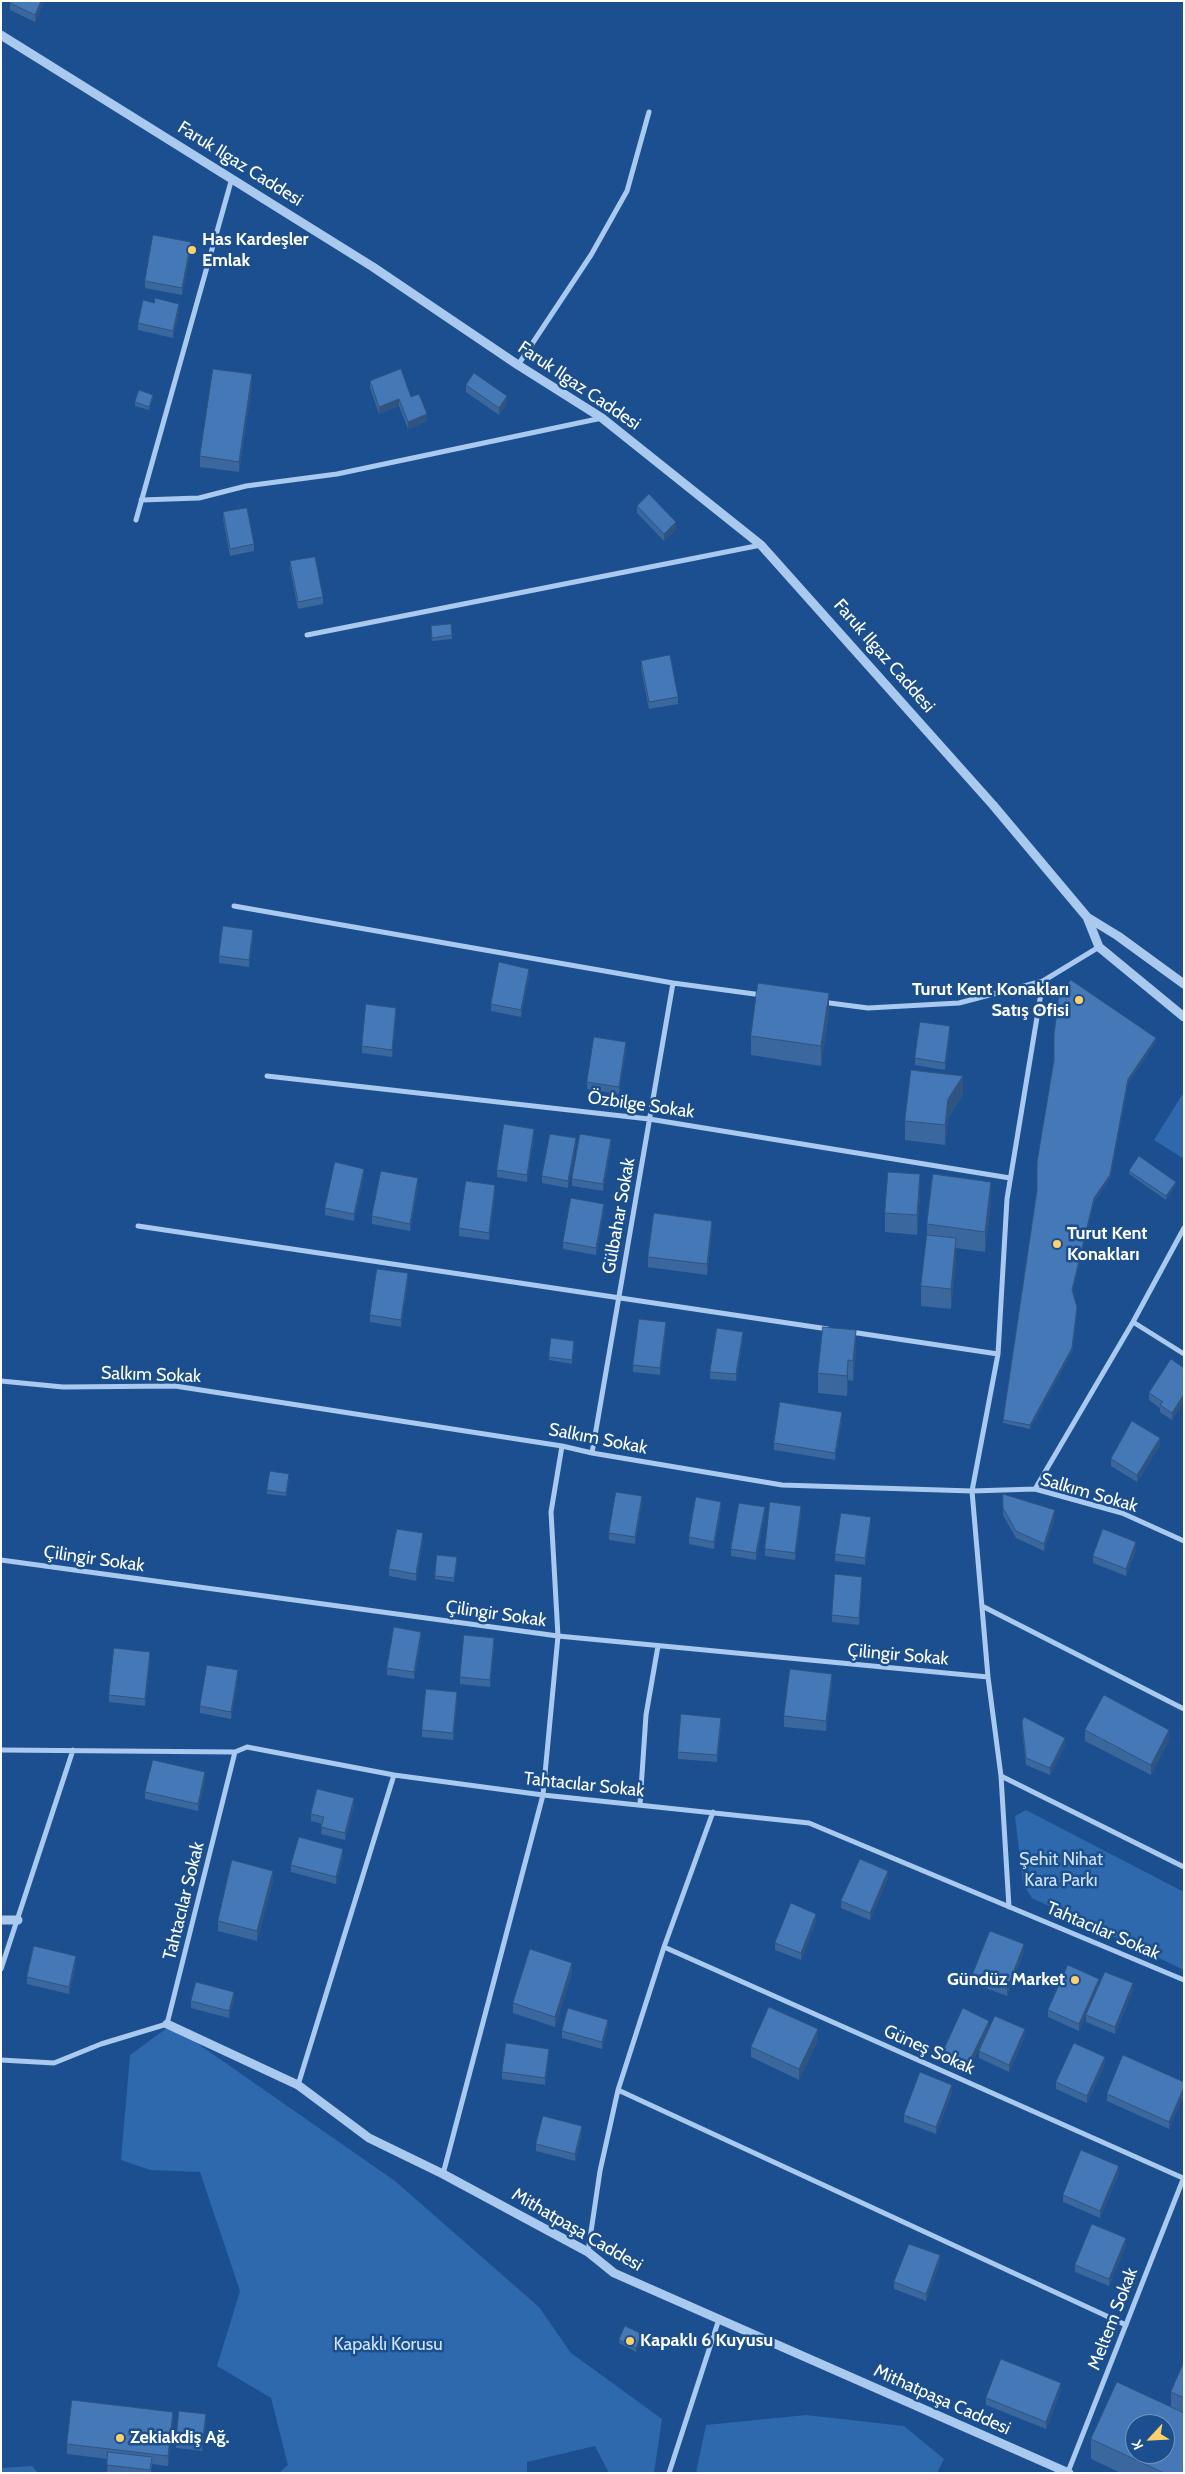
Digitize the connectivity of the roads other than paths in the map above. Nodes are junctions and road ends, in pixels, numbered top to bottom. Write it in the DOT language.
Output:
graph roads {
  1 [pos="1,35"];
  2 [pos="649,112"];
  3 [pos="232,178"];
  4 [pos="518,365"];
  5 [pos="602,418"];
  6 [pos="141,500"];
  7 [pos="136,520"];
  8 [pos="761,544"];
  9 [pos="307,635"];
  10 [pos="234,906"];
  11 [pos="1087,918"];
  12 [pos="1098,947"];
  13 [pos="1044,981"];
  14 [pos="673,983"];
  15 [pos="1184,984"];
  16 [pos="770,996"];
  17 [pos="819,1002"];
  18 [pos="1184,1018"];
  19 [pos="267,1076"];
  20 [pos="650,1118"];
  21 [pos="1010,1178"];
  22 [pos="138,1226"];
  23 [pos="1184,1228"];
  24 [pos="619,1298"];
  25 [pos="1132,1322"];
  26 [pos="833,1329"];
  27 [pos="842,1331"];
  28 [pos="998,1354"];
  29 [pos="1184,1354"];
  30 [pos="1,1381"];
  31 [pos="562,1446"];
  32 [pos="592,1454"];
  33 [pos="1035,1489"];
  34 [pos="972,1491"];
  35 [pos="1184,1541"];
  36 [pos="1,1560"];
  37 [pos="982,1606"];
  38 [pos="558,1636"];
  39 [pos="658,1646"];
  40 [pos="988,1677"];
  41 [pos="1184,1708"];
  42 [pos="1,1750"];
  43 [pos="73,1750"];
  44 [pos="235,1752"];
  45 [pos="394,1775"];
  46 [pos="1001,1776"];
  47 [pos="543,1795"];
  48 [pos="640,1804"];
  49 [pos="713,1812"];
  50 [pos="1184,1867"];
  51 [pos="1009,1907"];
  52 [pos="1,1920"];
  53 [pos="18,1920"];
  54 [pos="664,1947"];
  55 [pos="1,1969"];
  56 [pos="1184,1980"];
  57 [pos="167,2024"];
  58 [pos="1,2060"];
  59 [pos="298,2085"];
  60 [pos="618,2090"];
  61 [pos="443,2174"];
  62 [pos="1184,2177"];
  63 [pos="588,2252"];
  64 [pos="719,2319"];
  65 [pos="1126,2325"];
  66 [pos="1068,2472"];
  67 [pos="669,2473"];
  1 -- 3 [label="street, Faruk Ilgaz Caddesi"];
  2 -- 4 [label="street"];
  3 -- 4 [label="street, Faruk Ilgaz Caddesi"];
  3 -- 6 [label="street"];
  4 -- 5 [label="street, Faruk Ilgaz Caddesi"];
  5 -- 6 [label="street"];
  5 -- 8 [label="street, Faruk Ilgaz Caddesi"];
  6 -- 7 [label="street"];
  8 -- 9 [label="street"];
  8 -- 11 [label="street, Faruk Ilgaz Caddesi"];
  10 -- 14 [label="street"];
  11 -- 12 [label="street, Faruk Ilgaz Caddesi"];
  11 -- 15 [label="street, Faruk Ilgaz Caddesi"];
  12 -- 13 [label="street"];
  12 -- 18 [label="street, Faruk Ilgaz Caddesi"];
  13 -- 17 [label="street"];
  13 -- 21 [label="street"];
  14 -- 16 [label="street"];
  14 -- 20 [label="street, Gülbahar Sokak"];
  19 -- 20 [label="street, Özbilge Sokak"];
  20 -- 21 [label="street, Özbilge Sokak"];
  20 -- 24 [label="street, Gülbahar Sokak"];
  21 -- 28 [label="street"];
  22 -- 24 [label="street"];
  23 -- 25 [label="street"];
  24 -- 26 [label="street"];
  24 -- 32 [label="street, Gülbahar Sokak"];
  25 -- 29 [label="street"];
  25 -- 33 [label="street"];
  27 -- 28 [label="street"];
  28 -- 34 [label="street"];
  30 -- 31 [label="street, Salkım Sokak"];
  31 -- 32 [label="street, Salkım Sokak"];
  31 -- 38 [label="street"];
  32 -- 34 [label="street, Salkım Sokak"];
  33 -- 34 [label="street, Salkım Sokak"];
  33 -- 35 [label="street, Salkım Sokak"];
  34 -- 37 [label="street"];
  36 -- 38 [label="street, Çilingir Sokak"];
  37 -- 40 [label="street"];
  37 -- 41 [label="street"];
  38 -- 39 [label="street, Çilingir Sokak"];
  38 -- 47 [label="street"];
  39 -- 40 [label="street, Çilingir Sokak"];
  39 -- 48 [label="street"];
  40 -- 46 [label="street"];
  42 -- 43 [label="street"];
  43 -- 44 [label="street"];
  43 -- 53 [label="street"];
  44 -- 45 [label="street, Tahtacılar Sokak"];
  44 -- 57 [label="street, Tahtacılar Sokak"];
  45 -- 47 [label="street, Tahtacılar Sokak"];
  45 -- 59 [label="street"];
  46 -- 50 [label="street"];
  46 -- 51 [label="street"];
  47 -- 48 [label="street, Tahtacılar Sokak"];
  47 -- 61 [label="street"];
  48 -- 49 [label="street, Tahtacılar Sokak"];
  49 -- 51 [label="street, Tahtacılar Sokak"];
  49 -- 54 [label="street"];
  51 -- 56 [label="street, Tahtacılar Sokak"];
  52 -- 53 [label="street"];
  53 -- 55 [label="street"];
  54 -- 60 [label="street"];
  54 -- 62 [label="street, Güneş Sokak"];
  57 -- 58 [label="street"];
  57 -- 59 [label="street, Mithatpaşa Caddesi"];
  59 -- 61 [label="street, Mithatpaşa Caddesi"];
  60 -- 63 [label="street"];
  60 -- 65 [label="street"];
  61 -- 63 [label="street, Mithatpaşa Caddesi"];
  62 -- 65 [label="street, Meltem Sokak"];
  63 -- 64 [label="street, Mithatpaşa Caddesi"];
  64 -- 66 [label="street, Mithatpaşa Caddesi"];
  64 -- 67 [label="street"];
  65 -- 66 [label="street, Meltem Sokak"];
}
